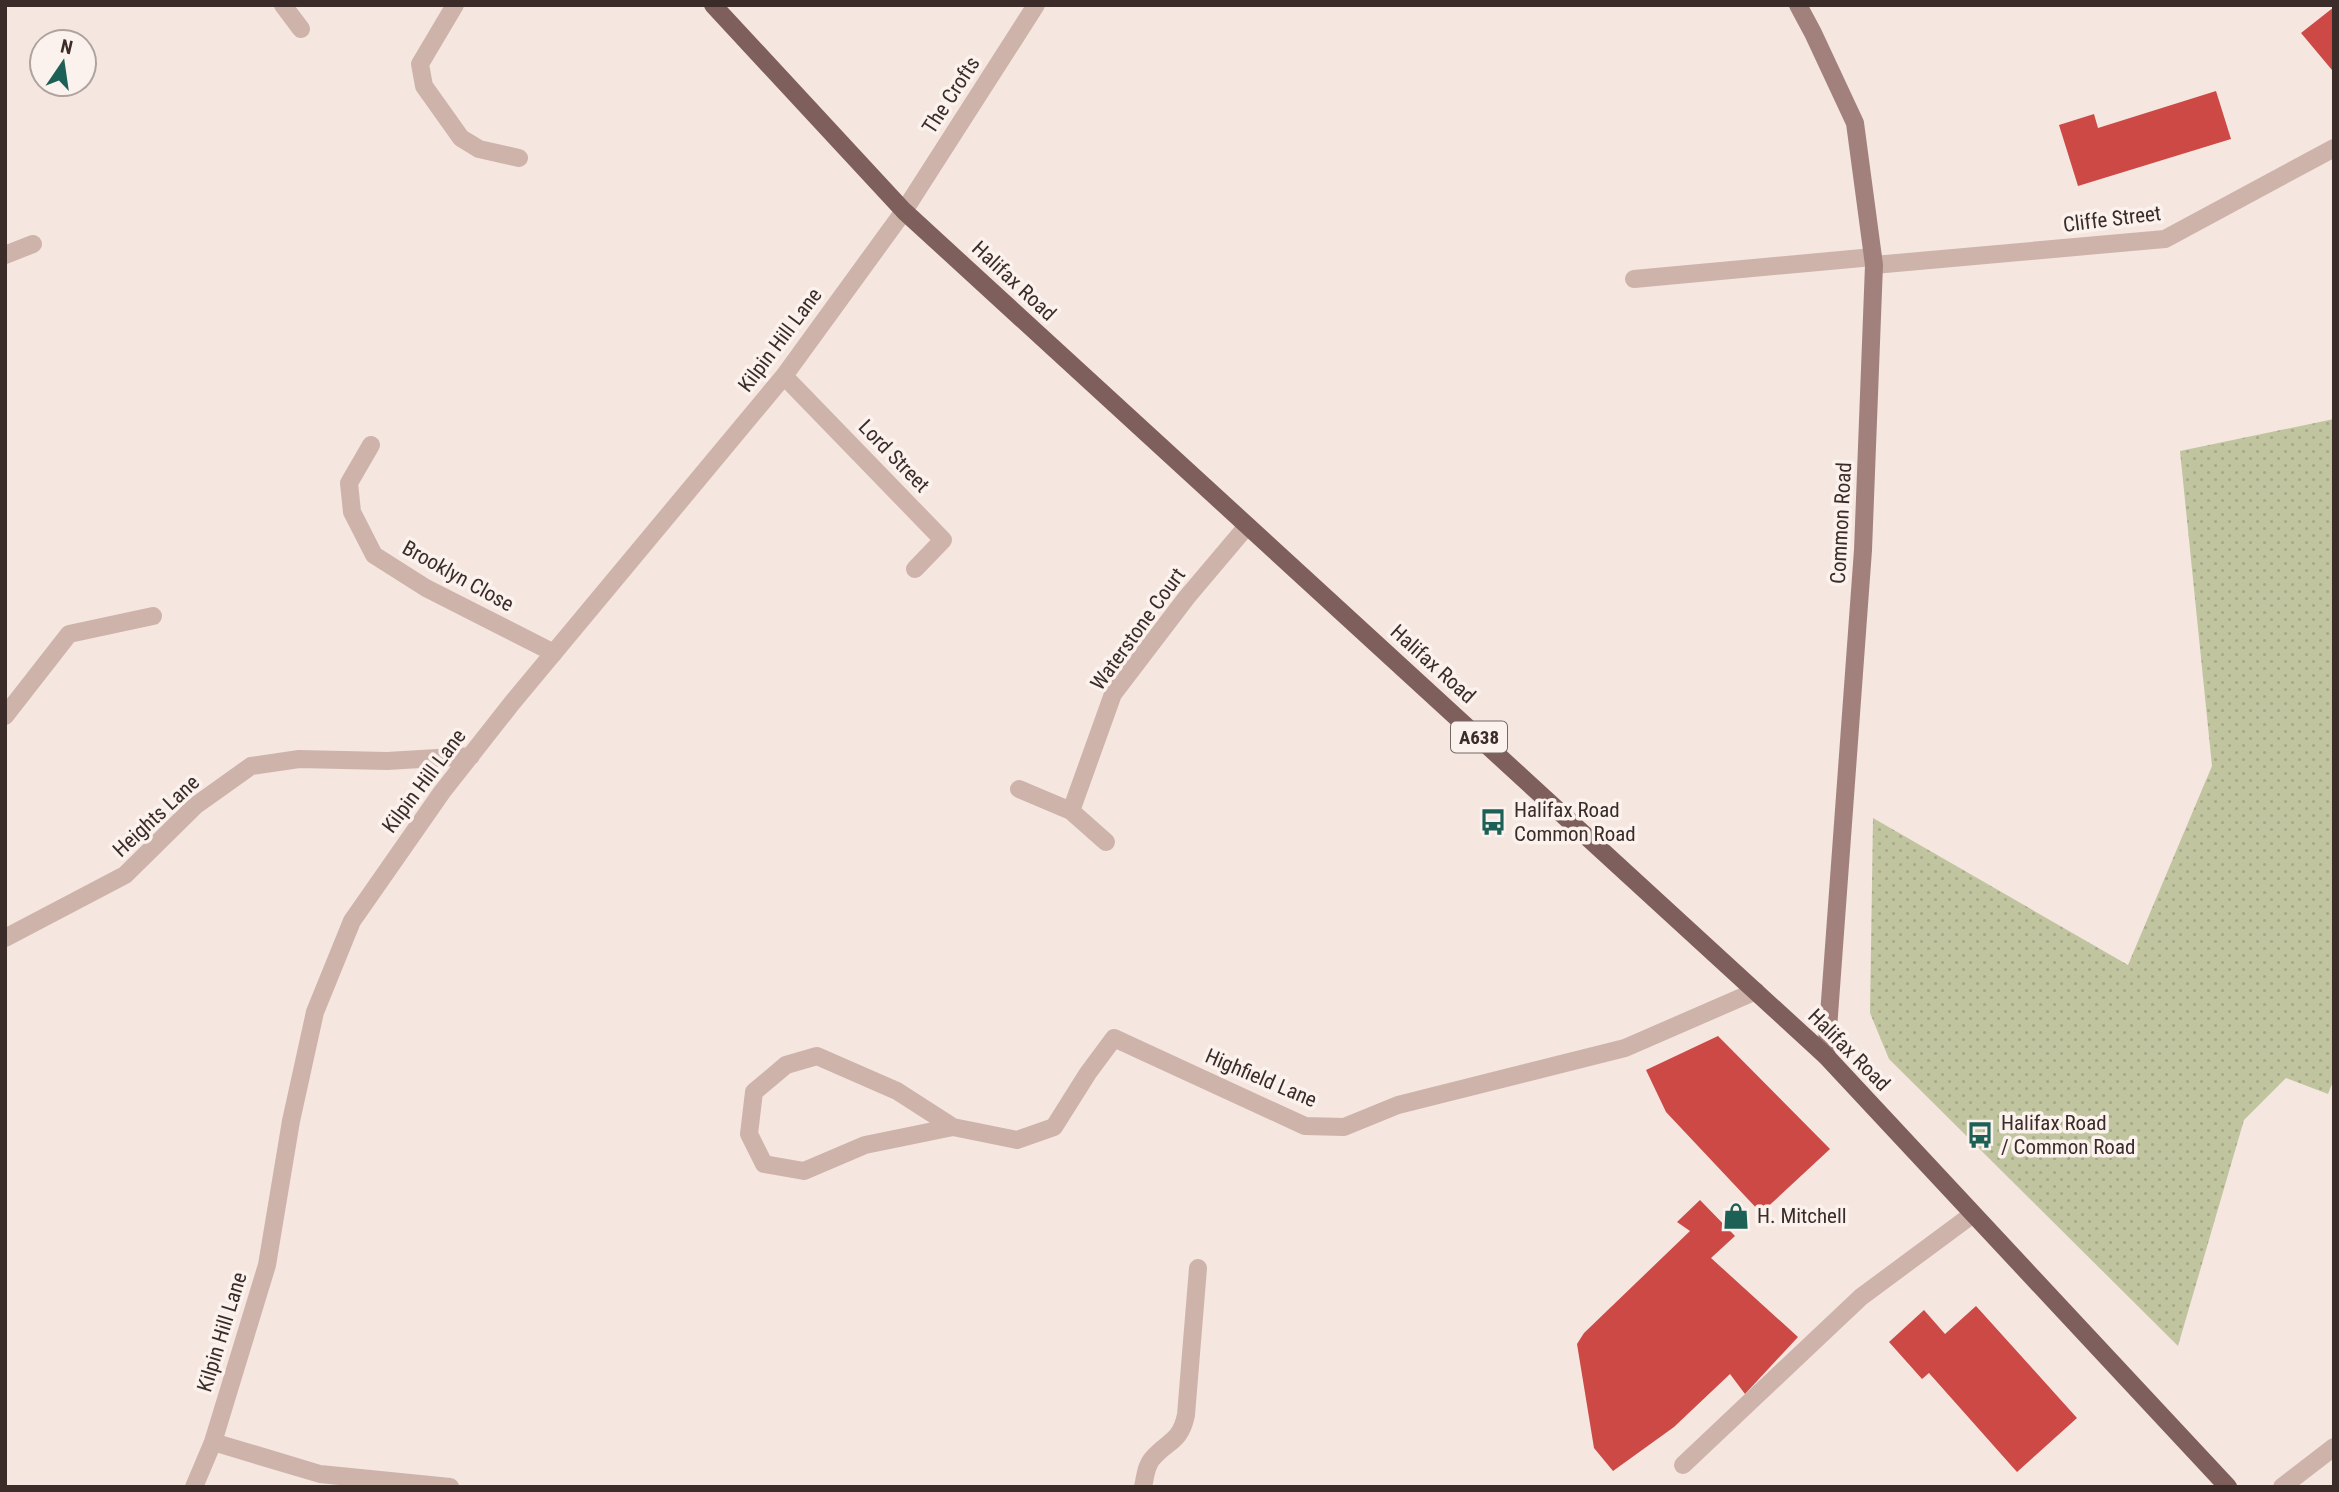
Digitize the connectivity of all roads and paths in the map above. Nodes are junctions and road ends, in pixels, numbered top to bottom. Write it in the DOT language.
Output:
graph roads {
  1 [pos="283,5"];
  2 [pos="455,5"];
  3 [pos="713,5"];
  4 [pos="1036,5"];
  5 [pos="1798,5"];
  6 [pos="302,29"];
  7 [pos="2334,148"];
  8 [pos="519,158"];
  9 [pos="904,211"];
  10 [pos="33,244"];
  11 [pos="5,255"];
  12 [pos="1874,261"];
  13 [pos="1634,279"];
  14 [pos="783,376"];
  15 [pos="372,445"];
  16 [pos="1247,526"];
  17 [pos="915,569"];
  18 [pos="153,615"];
  19 [pos="554,653"];
  20 [pos="5,716"];
  21 [pos="471,756"];
  22 [pos="1019,789"];
  23 [pos="1071,811"];
  24 [pos="1106,842"];
  25 [pos="5,938"];
  26 [pos="1756,991"];
  27 [pos="1826,1056"];
  28 [pos="953,1127"];
  29 [pos="1973,1214"];
  30 [pos="1198,1268"];
  31 [pos="213,1442"];
  32 [pos="2334,1447"];
  33 [pos="1683,1465"];
  34 [pos="194,1487"];
  35 [pos="450,1487"];
  36 [pos="1143,1487"];
  37 [pos="2228,1487"];
  38 [pos="2282,1487"];
  1 -- 6 [label="street"];
  2 -- 8 [label="street"];
  3 -- 9 [label="main road, Halifax Road / A638"];
  4 -- 9 [label="street, The Crofts"];
  5 -- 12 [label="street, Common Road"];
  7 -- 12 [label="street, Cliffe Street"];
  9 -- 14 [label="street, Kilpin Hill Lane"];
  9 -- 16 [label="main road, Halifax Road / A638"];
  10 -- 11 [label="street"];
  12 -- 13 [label="street, Cliffe Street"];
  12 -- 27 [label="street, Common Road"];
  14 -- 17 [label="street, Lord Street"];
  14 -- 19 [label="street, Kilpin Hill Lane"];
  15 -- 19 [label="street, Brooklyn Close"];
  16 -- 23 [label="street, Waterstone Court"];
  16 -- 26 [label="main road, Halifax Road / A638"];
  18 -- 20 [label="street"];
  19 -- 21 [label="street, Kilpin Hill Lane"];
  21 -- 25 [label="street, Heights Lane"];
  21 -- 31 [label="street, Kilpin Hill Lane"];
  22 -- 23 [label="street"];
  23 -- 24 [label="street"];
  26 -- 27 [label="main road, Halifax Road / A638"];
  26 -- 28 [label="street, Highfield Lane"];
  27 -- 29 [label="main road, Halifax Road / A638"];
  28 -- 28 [label="street, Highfield Lane"];
  29 -- 33 [label="street"];
  29 -- 37 [label="main road, Halifax Road / A638"];
  30 -- 36 [label="street"];
  31 -- 34 [label="street, Kilpin Hill Lane"];
  31 -- 35 [label="street"];
  32 -- 38 [label="street"];
}
